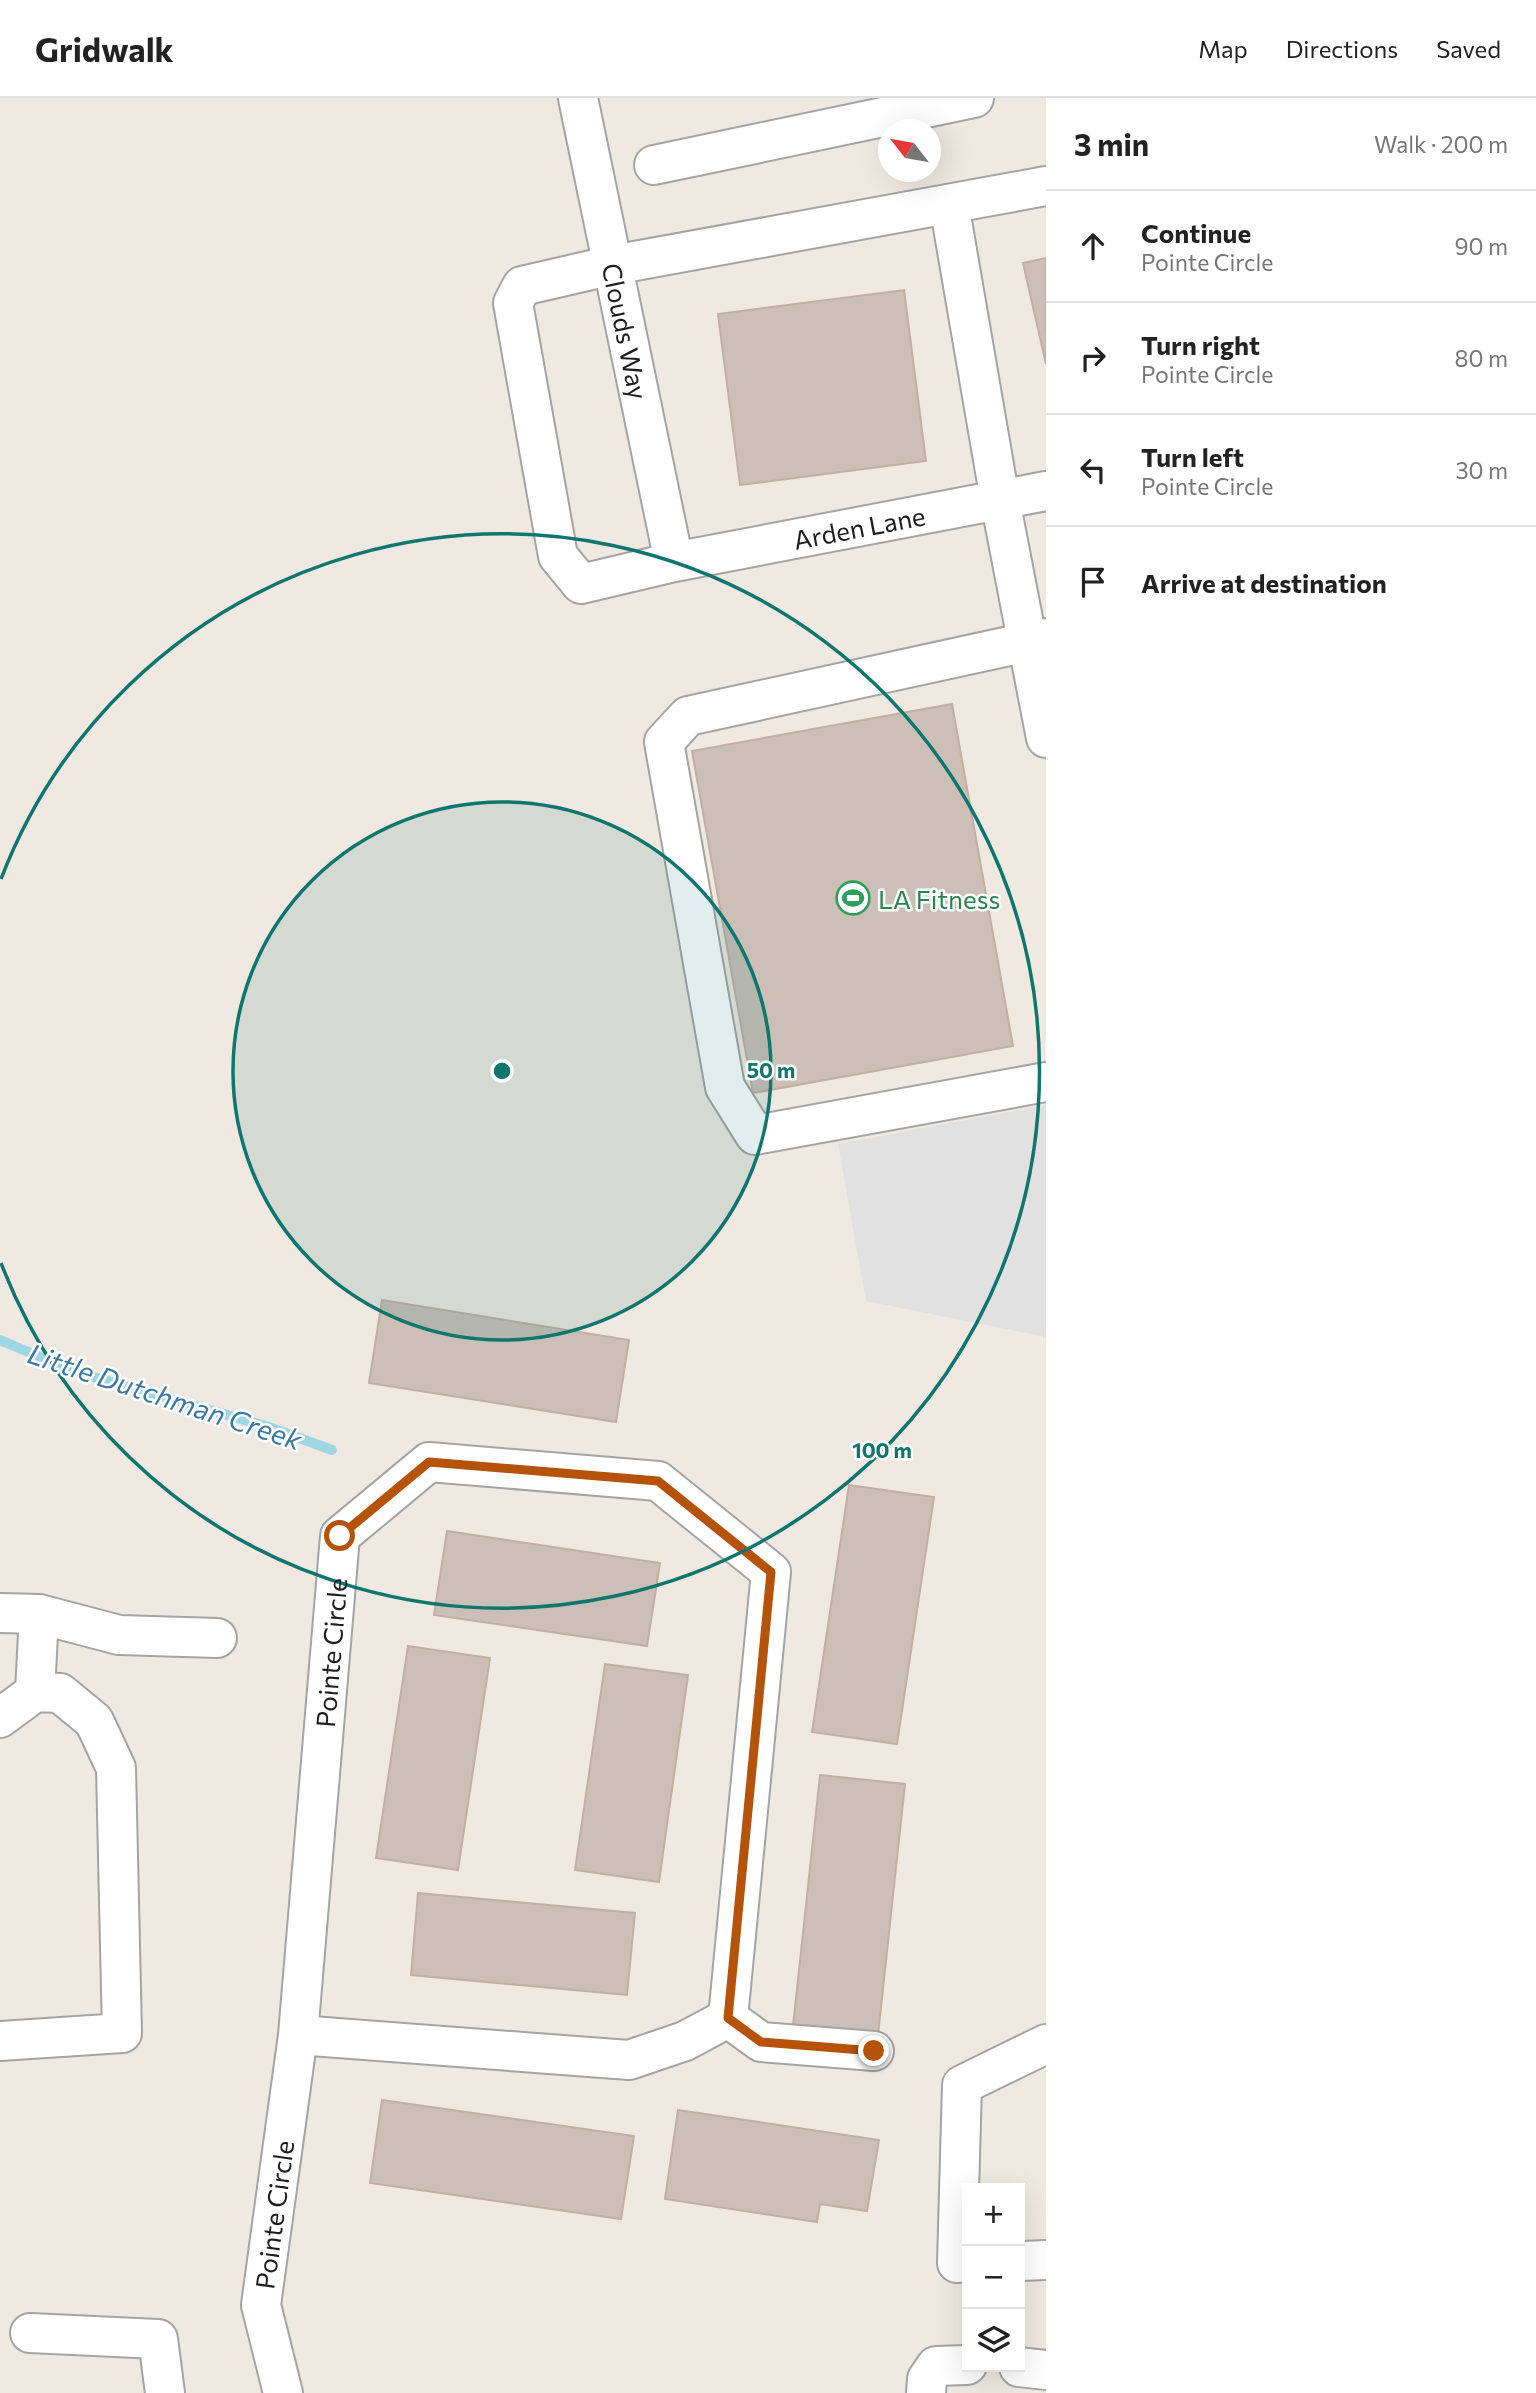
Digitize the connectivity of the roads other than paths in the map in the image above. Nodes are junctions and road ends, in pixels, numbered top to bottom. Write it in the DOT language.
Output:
graph roads {
  1 [pos="578,98"];
  2 [pos="974,98"];
  3 [pos="654,165"];
  4 [pos="1046,186"];
  5 [pos="949,204"];
  6 [pos="613,265"];
  7 [pos="1046,491"];
  8 [pos="1000,500"];
  9 [pos="674,562"];
  10 [pos="1037,640"];
  11 [pos="1046,738"];
  12 [pos="1046,1082"];
  13 [pos="0,1613"];
  14 [pos="39,1614"];
  15 [pos="217,1638"];
  16 [pos="35,1692"];
  17 [pos="0,1718"];
  18 [pos="728,2018"];
  19 [pos="299,2035"];
  20 [pos="0,2041"];
  21 [pos="1046,2046"];
  22 [pos="874,2051"];
  23 [pos="1046,2260"];
  24 [pos="1025,2261"];
  25 [pos="962,2262"];
  26 [pos="30,2333"];
  27 [pos="962,2365"];
  28 [pos="1025,2368"];
  29 [pos="1046,2370"];
  30 [pos="165,2393"];
  31 [pos="283,2393"];
  32 [pos="926,2393"];
  1 -- 6 [label="street, Clouds Way"];
  2 -- 3 [label="street"];
  4 -- 5 [label="street"];
  5 -- 6 [label="street"];
  5 -- 8 [label="street"];
  6 -- 9 [label="street, Clouds Way"];
  6 -- 9 [label="street, Arden Lane"];
  7 -- 8 [label="street, Arden Lane"];
  8 -- 9 [label="street, Arden Lane"];
  8 -- 10 [label="street"];
  10 -- 11 [label="street"];
  10 -- 12 [label="street"];
  13 -- 14 [label="street"];
  14 -- 15 [label="street"];
  14 -- 16 [label="street"];
  16 -- 17 [label="street"];
  16 -- 20 [label="street"];
  18 -- 19 [label="street"];
  18 -- 19 [label="street, Pointe Circle"];
  18 -- 22 [label="street"];
  19 -- 31 [label="street, Pointe Circle"];
  21 -- 25 [label="street"];
  23 -- 24 [label="street"];
  26 -- 30 [label="street"];
  27 -- 32 [label="street"];
  28 -- 29 [label="street"];
}
